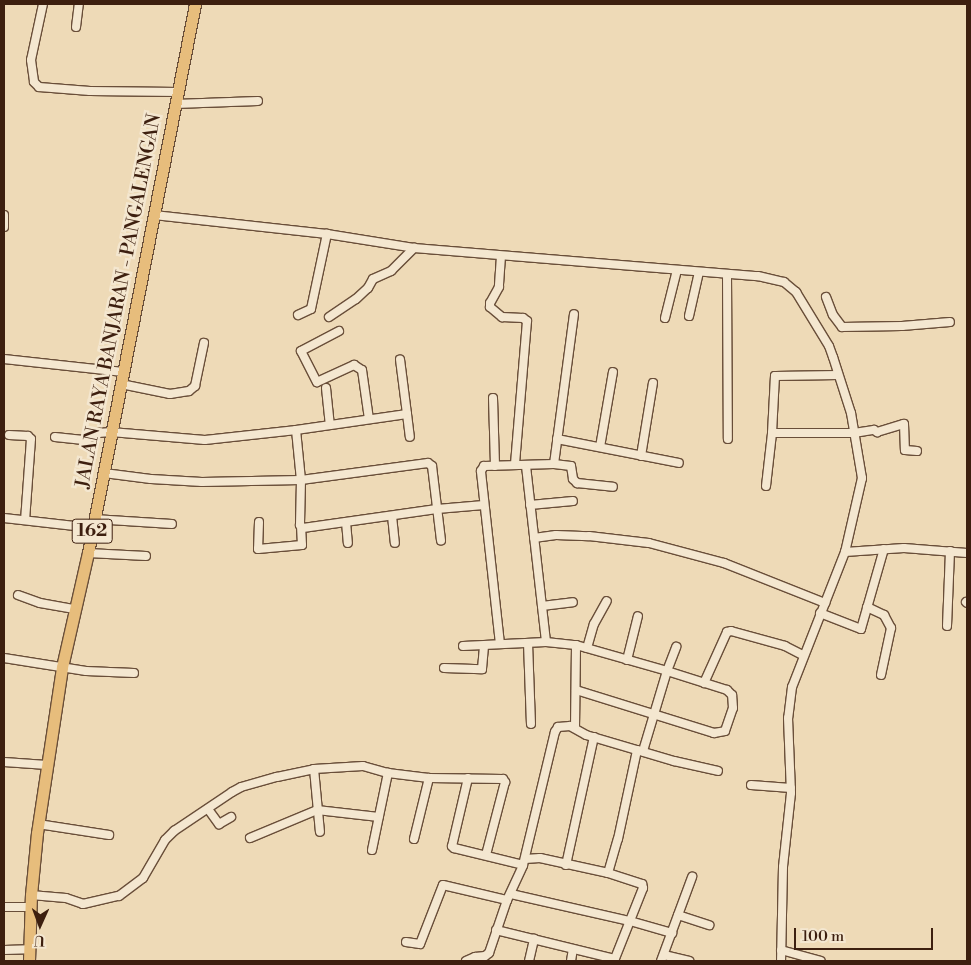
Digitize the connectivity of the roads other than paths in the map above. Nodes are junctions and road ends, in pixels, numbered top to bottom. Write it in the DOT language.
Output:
graph roads {
  1 [pos="43,4"];
  2 [pos="79,4"];
  3 [pos="193,4"];
  4 [pos="76,26"];
  5 [pos="178,92"];
  6 [pos="258,101"];
  7 [pos="175,104"];
  8 [pos="4,215"];
  9 [pos="154,215"];
  10 [pos="4,227"];
  11 [pos="327,234"];
  12 [pos="414,248"];
  13 [pos="501,256"];
  14 [pos="678,270"];
  15 [pos="699,272"];
  16 [pos="727,274"];
  17 [pos="826,297"];
  18 [pos="574,314"];
  19 [pos="298,315"];
  20 [pos="330,316"];
  21 [pos="689,316"];
  22 [pos="665,318"];
  23 [pos="950,322"];
  24 [pos="339,331"];
  25 [pos="204,343"];
  26 [pos="4,360"];
  27 [pos="400,360"];
  28 [pos="123,372"];
  29 [pos="612,372"];
  30 [pos="838,375"];
  31 [pos="653,383"];
  32 [pos="121,384"];
  33 [pos="326,388"];
  34 [pos="493,398"];
  35 [pos="407,414"];
  36 [pos="369,419"];
  37 [pos="330,425"];
  38 [pos="296,430"];
  39 [pos="110,432"];
  40 [pos="772,433"];
  41 [pos="854,433"];
  42 [pos="9,435"];
  43 [pos="55,437"];
  44 [pos="410,437"];
  45 [pos="557,438"];
  46 [pos="728,439"];
  47 [pos="600,447"];
  48 [pos="917,451"];
  49 [pos="641,456"];
  50 [pos="679,463"];
  51 [pos="554,464"];
  52 [pos="515,465"];
  53 [pos="495,466"];
  54 [pos="526,466"];
  55 [pos="104,473"];
  56 [pos="301,480"];
  57 [pos="766,486"];
  58 [pos="613,487"];
  59 [pos="573,502"];
  60 [pos="484,505"];
  61 [pos="530,505"];
  62 [pos="437,509"];
  63 [pos="392,516"];
  64 [pos="4,518"];
  65 [pos="25,520"];
  66 [pos="258,522"];
  67 [pos="346,522"];
  68 [pos="93,524"];
  69 [pos="172,524"];
  70 [pos="301,527"];
  71 [pos="534,538"];
  72 [pos="441,540"];
  73 [pos="348,543"];
  74 [pos="395,543"];
  75 [pos="884,549"];
  76 [pos="950,551"];
  77 [pos="844,552"];
  78 [pos="88,553"];
  79 [pos="967,553"];
  80 [pos="146,556"];
  81 [pos="18,595"];
  82 [pos="607,601"];
  83 [pos="573,602"];
  84 [pos="825,603"];
  85 [pos="542,606"];
  86 [pos="867,607"];
  87 [pos="74,609"];
  88 [pos="820,613"];
  89 [pos="638,616"];
  90 [pos="947,626"];
  91 [pos="546,642"];
  92 [pos="528,643"];
  93 [pos="500,644"];
  94 [pos="576,645"];
  95 [pos="463,646"];
  96 [pos="484,646"];
  97 [pos="676,647"];
  98 [pos="587,648"];
  99 [pos="803,655"];
  100 [pos="4,658"];
  101 [pos="627,660"];
  102 [pos="62,667"];
  103 [pos="444,668"];
  104 [pos="667,671"];
  105 [pos="134,673"];
  106 [pos="881,675"];
  107 [pos="704,683"];
  108 [pos="576,690"];
  109 [pos="653,715"];
  110 [pos="531,724"];
  111 [pos="575,728"];
  112 [pos="594,737"];
  113 [pos="640,750"];
  114 [pos="4,762"];
  115 [pos="46,765"];
  116 [pos="314,769"];
  117 [pos="718,771"];
  118 [pos="388,773"];
  119 [pos="429,778"];
  120 [pos="468,778"];
  121 [pos="751,785"];
  122 [pos="791,788"];
  123 [pos="208,809"];
  124 [pos="317,810"];
  125 [pos="231,817"];
  126 [pos="379,817"];
  127 [pos="38,824"];
  128 [pos="320,832"];
  129 [pos="109,834"];
  130 [pos="250,838"];
  131 [pos="414,839"];
  132 [pos="372,850"];
  133 [pos="486,856"];
  134 [pos="524,862"];
  135 [pos="566,865"];
  136 [pos="608,873"];
  137 [pos="692,877"];
  138 [pos="509,897"];
  139 [pos="30,901"];
  140 [pos="4,907"];
  141 [pos="678,915"];
  142 [pos="630,921"];
  143 [pos="709,925"];
  144 [pos="496,930"];
  145 [pos="672,933"];
  146 [pos="534,939"];
  147 [pos="406,942"];
  148 [pos="29,949"];
  149 [pos="573,949"];
  150 [pos="4,950"];
  151 [pos="782,950"];
  152 [pos="663,958"];
  153 [pos="615,960"];
  154 [pos="29,961"];
  155 [pos="466,961"];
  156 [pos="529,961"];
  157 [pos="571,961"];
  158 [pos="689,961"];
  159 [pos="781,961"];
  160 [pos="821,961"];
  1 -- 5 [label="street"];
  2 -- 4 [label="street"];
  3 -- 5 [label="main road, JALAN RAYA BANJARAN - PANGALENGAN"];
  5 -- 7 [label="main road, JALAN RAYA BANJARAN - PANGALENGAN"];
  6 -- 7 [label="street"];
  7 -- 9 [label="main road, JALAN RAYA BANJARAN - PANGALENGAN / 162"];
  8 -- 10 [label="street"];
  9 -- 11 [label="street"];
  9 -- 28 [label="main road, JALAN RAYA BANJARAN - PANGALENGAN / 162"];
  11 -- 12 [label="street"];
  11 -- 19 [label="street"];
  12 -- 13 [label="street"];
  12 -- 20 [label="street"];
  13 -- 14 [label="street"];
  13 -- 52 [label="street"];
  14 -- 15 [label="street"];
  14 -- 22 [label="street"];
  15 -- 16 [label="street"];
  15 -- 21 [label="street"];
  16 -- 30 [label="street"];
  16 -- 46 [label="street"];
  17 -- 23 [label="street"];
  18 -- 45 [label="street"];
  24 -- 36 [label="street"];
  25 -- 32 [label="street"];
  26 -- 28 [label="street"];
  27 -- 35 [label="street"];
  28 -- 32 [label="main road, JALAN RAYA BANJARAN - PANGALENGAN / 162"];
  29 -- 47 [label="street"];
  30 -- 40 [label="street"];
  30 -- 41 [label="street"];
  31 -- 49 [label="street"];
  32 -- 39 [label="main road, JALAN RAYA BANJARAN - PANGALENGAN / 162"];
  33 -- 37 [label="street"];
  34 -- 53 [label="street"];
  35 -- 36 [label="street"];
  35 -- 44 [label="street"];
  36 -- 37 [label="street"];
  37 -- 38 [label="street"];
  38 -- 39 [label="street"];
  38 -- 56 [label="street"];
  39 -- 43 [label="street"];
  39 -- 55 [label="main road, JALAN RAYA BANJARAN - PANGALENGAN / 162"];
  40 -- 41 [label="street"];
  40 -- 57 [label="street"];
  41 -- 48 [label="street"];
  41 -- 77 [label="street"];
  42 -- 65 [label="street"];
  45 -- 47 [label="street"];
  45 -- 51 [label="street"];
  47 -- 49 [label="street"];
  49 -- 50 [label="street"];
  51 -- 54 [label="street"];
  51 -- 58 [label="street"];
  52 -- 53 [label="street"];
  52 -- 54 [label="street"];
  53 -- 60 [label="street"];
  54 -- 61 [label="street"];
  55 -- 56 [label="street"];
  55 -- 68 [label="main road, JALAN RAYA BANJARAN - PANGALENGAN / 162"];
  56 -- 62 [label="street"];
  56 -- 70 [label="street"];
  59 -- 61 [label="street"];
  60 -- 62 [label="street"];
  60 -- 93 [label="street"];
  61 -- 71 [label="street"];
  62 -- 63 [label="street"];
  62 -- 72 [label="street"];
  63 -- 67 [label="street"];
  63 -- 74 [label="street"];
  64 -- 65 [label="street"];
  65 -- 68 [label="street"];
  66 -- 70 [label="street"];
  67 -- 70 [label="street"];
  67 -- 73 [label="street"];
  68 -- 69 [label="street"];
  68 -- 78 [label="main road, JALAN RAYA BANJARAN - PANGALENGAN / 162"];
  71 -- 84 [label="street"];
  71 -- 85 [label="street"];
  75 -- 76 [label="street"];
  75 -- 77 [label="street"];
  75 -- 86 [label="street"];
  76 -- 79 [label="street"];
  76 -- 90 [label="street"];
  77 -- 84 [label="street"];
  78 -- 80 [label="street"];
  78 -- 87 [label="main road, JALAN RAYA BANJARAN - PANGALENGAN / 162"];
  81 -- 87 [label="street"];
  82 -- 98 [label="street"];
  83 -- 85 [label="street"];
  84 -- 88 [label="street"];
  85 -- 91 [label="street"];
  86 -- 88 [label="street"];
  86 -- 106 [label="street"];
  87 -- 102 [label="main road, JALAN RAYA BANJARAN - PANGALENGAN / 162"];
  88 -- 99 [label="street"];
  89 -- 101 [label="street"];
  91 -- 92 [label="street"];
  91 -- 94 [label="street"];
  92 -- 93 [label="street"];
  92 -- 110 [label="street"];
  93 -- 96 [label="street"];
  94 -- 98 [label="street"];
  94 -- 108 [label="street"];
  95 -- 96 [label="street"];
  96 -- 103 [label="street"];
  97 -- 104 [label="street"];
  98 -- 101 [label="street"];
  99 -- 107 [label="street"];
  99 -- 122 [label="street"];
  100 -- 102 [label="street"];
  101 -- 104 [label="street"];
  102 -- 105 [label="street"];
  102 -- 115 [label="main road, JALAN RAYA BANJARAN - PANGALENGAN / 162"];
  104 -- 107 [label="street"];
  104 -- 109 [label="street"];
  107 -- 109 [label="street"];
  108 -- 109 [label="street"];
  108 -- 111 [label="street"];
  109 -- 113 [label="street"];
  111 -- 112 [label="street"];
  111 -- 134 [label="street"];
  112 -- 113 [label="street"];
  112 -- 135 [label="street"];
  113 -- 117 [label="street"];
  113 -- 136 [label="street"];
  114 -- 115 [label="street"];
  115 -- 127 [label="main road, JALAN RAYA BANJARAN - PANGALENGAN / 162"];
  116 -- 118 [label="street"];
  116 -- 123 [label="street"];
  116 -- 124 [label="street"];
  118 -- 119 [label="street"];
  118 -- 126 [label="street"];
  119 -- 120 [label="street"];
  119 -- 131 [label="street"];
  120 -- 133 [label="street"];
  120 -- 133 [label="street"];
  121 -- 122 [label="street"];
  122 -- 151 [label="street"];
  123 -- 125 [label="street"];
  123 -- 139 [label="street"];
  124 -- 126 [label="street"];
  124 -- 128 [label="street"];
  124 -- 130 [label="street"];
  126 -- 132 [label="street"];
  127 -- 129 [label="street"];
  127 -- 139 [label="main road, JALAN RAYA BANJARAN - PANGALENGAN / 162"];
  133 -- 134 [label="street"];
  134 -- 135 [label="street"];
  134 -- 138 [label="street"];
  135 -- 136 [label="street"];
  136 -- 142 [label="street"];
  137 -- 141 [label="street"];
  138 -- 142 [label="street"];
  138 -- 144 [label="street"];
  138 -- 147 [label="street"];
  139 -- 140 [label="street"];
  139 -- 148 [label="main road, JALAN RAYA BANJARAN - PANGALENGAN / 162"];
  141 -- 143 [label="street"];
  141 -- 145 [label="street"];
  142 -- 145 [label="street"];
  142 -- 153 [label="street"];
  144 -- 146 [label="street"];
  144 -- 155 [label="street"];
  145 -- 152 [label="street"];
  146 -- 149 [label="street"];
  146 -- 156 [label="street"];
  148 -- 150 [label="street"];
  148 -- 154 [label="main road, JALAN RAYA BANJARAN - PANGALENGAN / 162"];
  149 -- 153 [label="street"];
  149 -- 157 [label="street"];
  151 -- 159 [label="street"];
  151 -- 160 [label="street"];
  152 -- 158 [label="street"];
}
